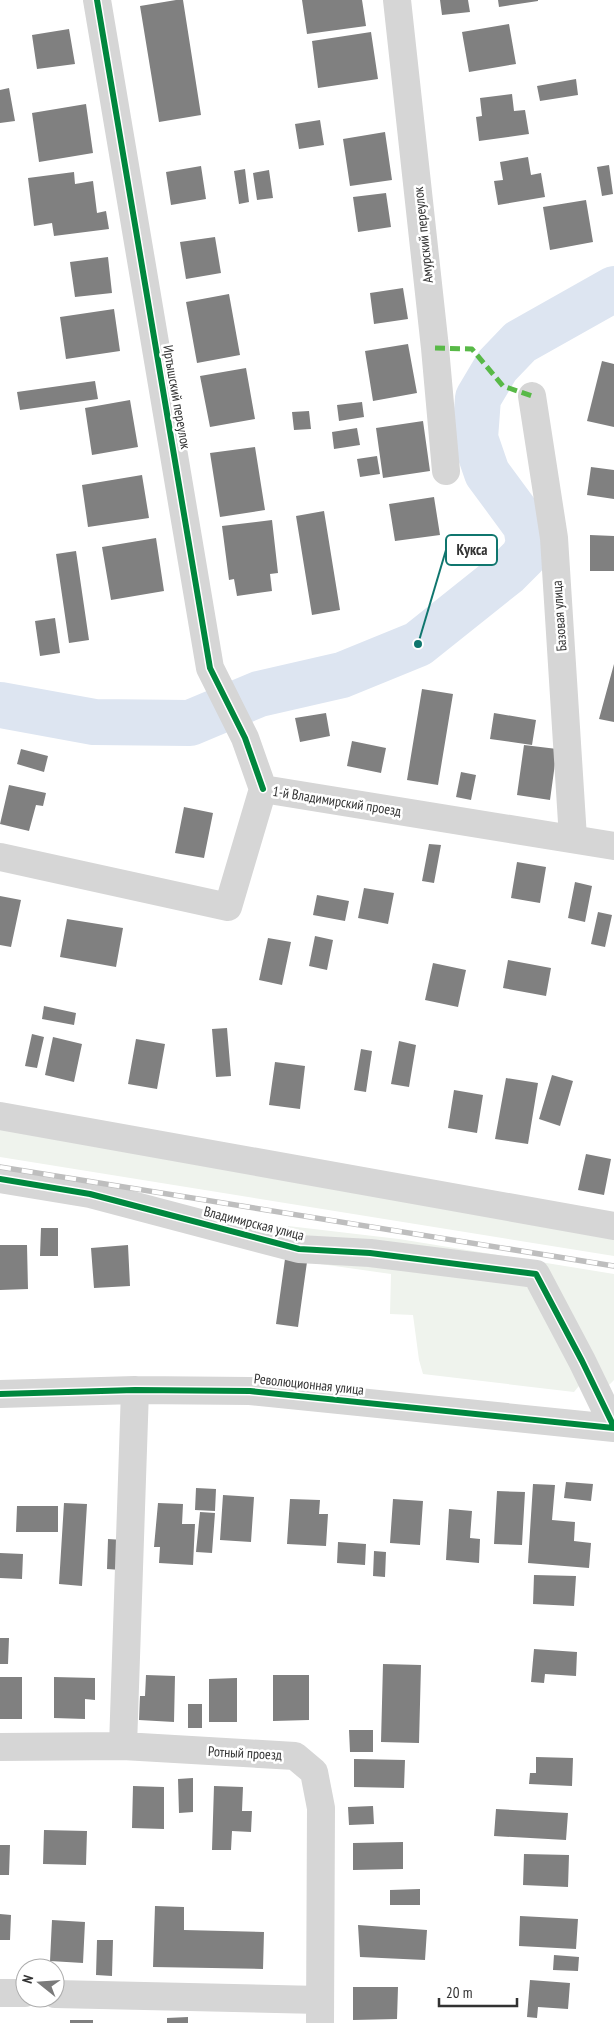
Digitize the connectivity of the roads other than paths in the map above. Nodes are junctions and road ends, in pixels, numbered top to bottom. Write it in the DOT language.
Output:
graph roads {
  1 [pos="97,0"];
  2 [pos="397,0"];
  3 [pos="532,396"];
  4 [pos="446,471"];
  5 [pos="262,789"];
  6 [pos="572,838"];
  7 [pos="614,846"];
  8 [pos="0,857"];
  9 [pos="0,1116"];
  10 [pos="0,1179"];
  11 [pos="614,1226"];
  12 [pos="135,1390"];
  13 [pos="0,1394"];
  14 [pos="614,1428"];
  15 [pos="123,1746"];
  16 [pos="0,1747"];
  17 [pos="0,1993"];
  18 [pos="15,1993"];
  19 [pos="65,1995"];
  20 [pos="320,2012"];
  1 -- 5 [label="street, Иртышский переулок"];
  2 -- 4 [label="street, Амурский переулок"];
  3 -- 6 [label="street, Базовая улица"];
  5 -- 6 [label="street, 1-й Владимирский проезд"];
  5 -- 8 [label="street, 1-й Владимирский проезд"];
  6 -- 7 [label="street, 1-й Владимирский проезд"];
  9 -- 11 [label="street"];
  10 -- 14 [label="street, Владимирская улица"];
  12 -- 13 [label="street, Революционная улица"];
  12 -- 14 [label="street, Революционная улица"];
  12 -- 15 [label="street"];
  15 -- 16 [label="street, Ротный проезд"];
  15 -- 20 [label="street, Ротный проезд"];
  17 -- 18 [label="street"];
  19 -- 20 [label="street, Ротный проезд"];
}
